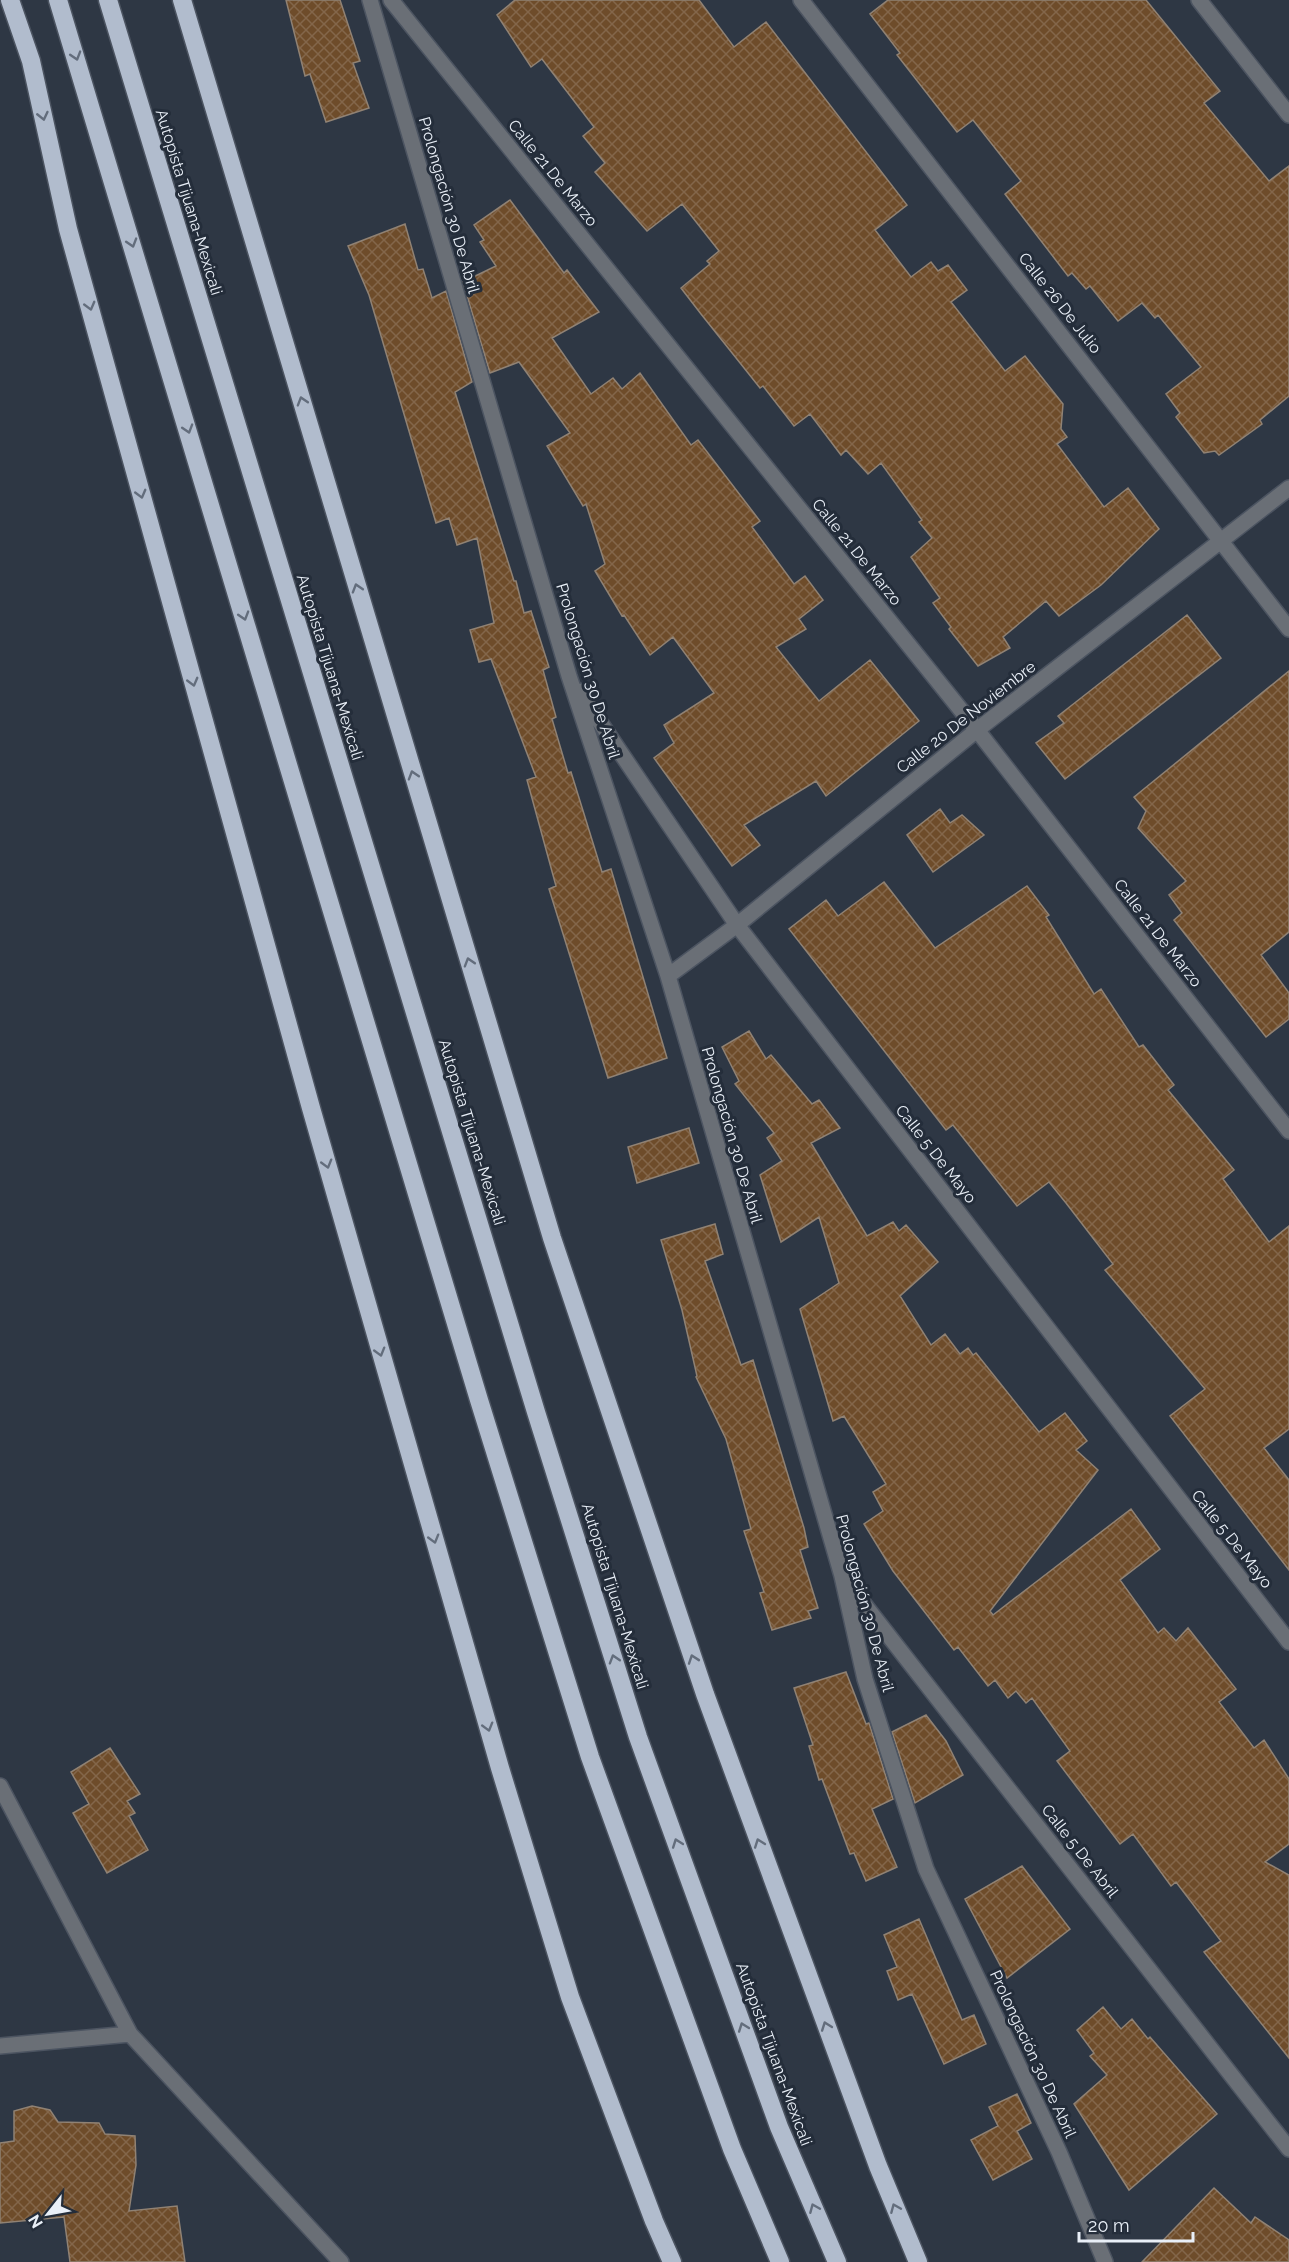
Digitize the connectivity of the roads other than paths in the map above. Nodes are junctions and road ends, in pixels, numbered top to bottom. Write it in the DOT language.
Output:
graph roads {
  1 [pos="10,0"];
  2 [pos="58,0"];
  3 [pos="108,0"];
  4 [pos="182,0"];
  5 [pos="370,0"];
  6 [pos="391,0"];
  7 [pos="801,0"];
  8 [pos="1199,0"];
  9 [pos="1289,115"];
  10 [pos="1289,488"];
  11 [pos="1221,540"];
  12 [pos="1289,629"];
  13 [pos="569,676"];
  14 [pos="977,730"];
  15 [pos="737,925"];
  16 [pos="668,976"];
  17 [pos="1289,1131"];
  18 [pos="842,1576"];
  19 [pos="1289,1642"];
  20 [pos="0,1786"];
  21 [pos="130,2034"];
  22 [pos="0,2046"];
  23 [pos="1289,2149"];
  24 [pos="341,2262"];
  25 [pos="672,2262"];
  26 [pos="780,2262"];
  27 [pos="837,2262"];
  28 [pos="918,2262"];
  29 [pos="1105,2262"];
  1 -- 25 [label="highway, one-way"];
  2 -- 26 [label="highway, one-way"];
  27 -- 3 [label="highway, Autopista Tijuana-Mexicali, one-way"];
  28 -- 4 [label="highway, one-way"];
  5 -- 13 [label="street, Prolongación 30 De Abril"];
  6 -- 14 [label="street, Calle 21 De Marzo"];
  7 -- 11 [label="street, Calle 26 De Julio"];
  8 -- 9 [label="street"];
  10 -- 11 [label="street, Calle 20 De Noviembre"];
  11 -- 12 [label="street, Calle 26 De Julio"];
  11 -- 14 [label="street, Calle 20 De Noviembre"];
  13 -- 15 [label="street, Calle 5 De Mayo"];
  13 -- 16 [label="street, Prolongación 30 De Abril"];
  14 -- 15 [label="street, Calle 20 De Noviembre"];
  14 -- 17 [label="street, Calle 21 De Marzo"];
  15 -- 16 [label="street, Calle 20 De Noviembre"];
  15 -- 19 [label="street, Calle 5 De Mayo"];
  16 -- 18 [label="street, Prolongación 30 De Abril"];
  18 -- 23 [label="street, Calle 5 De Abril"];
  18 -- 29 [label="street, Prolongación 30 De Abril"];
  20 -- 21 [label="street"];
  21 -- 22 [label="street"];
  21 -- 24 [label="street"];
}
